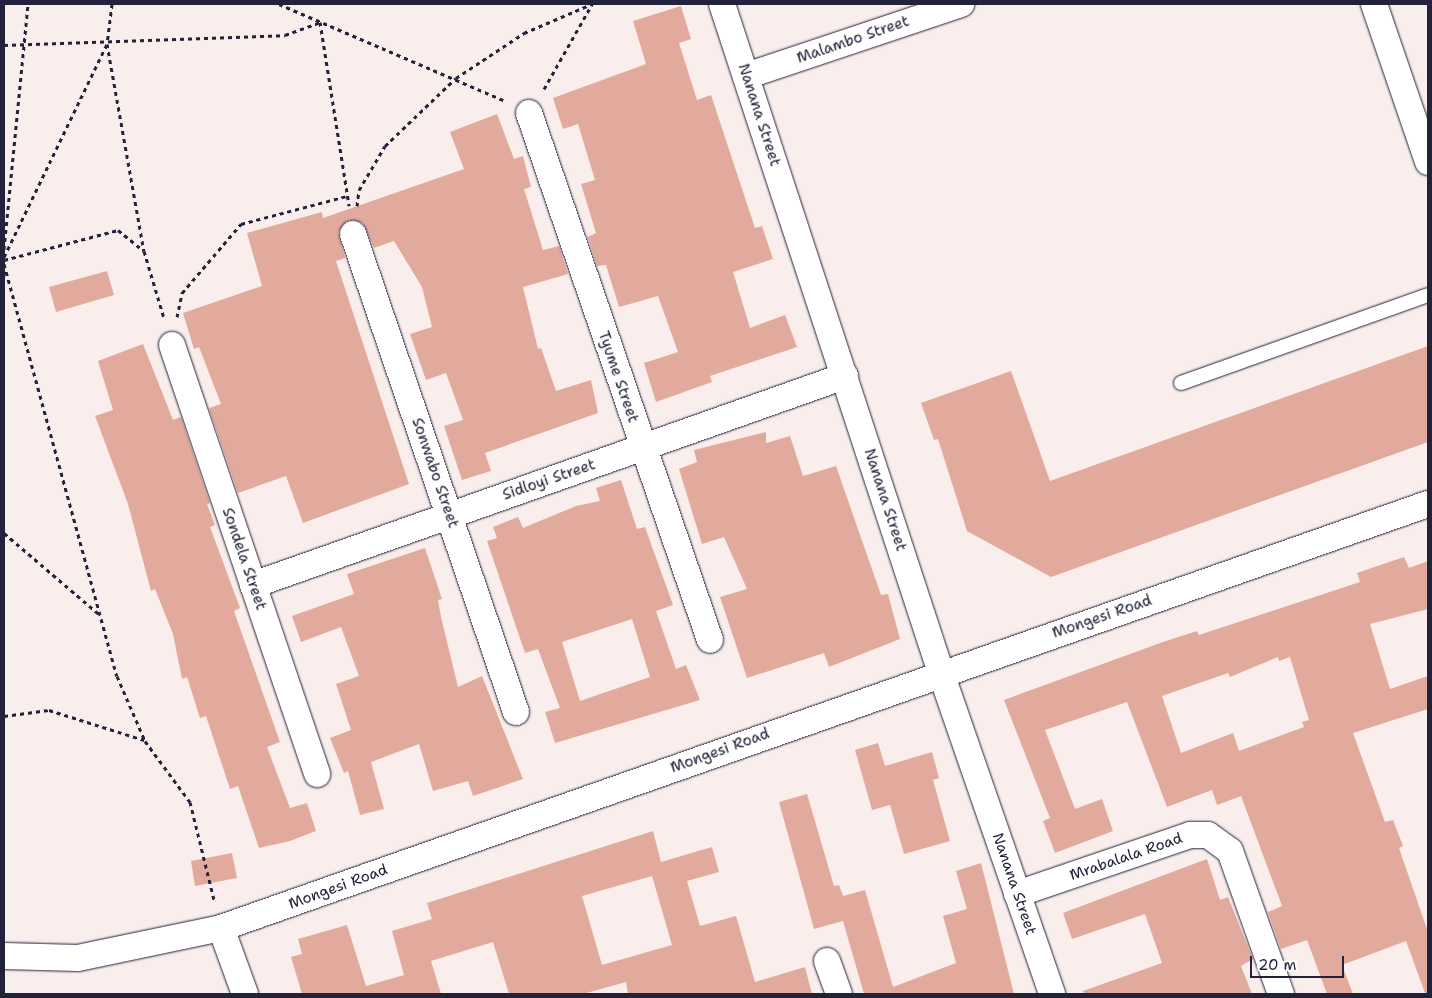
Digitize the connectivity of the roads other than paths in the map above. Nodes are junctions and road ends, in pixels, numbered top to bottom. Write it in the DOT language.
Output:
graph roads {
  1 [pos="722,4"];
  2 [pos="961,4"];
  3 [pos="1374,4"];
  4 [pos="746,76"];
  5 [pos="529,112"];
  6 [pos="1428,162"];
  7 [pos="353,234"];
  8 [pos="1428,295"];
  9 [pos="172,345"];
  10 [pos="845,376"];
  11 [pos="1182,383"];
  12 [pos="642,448"];
  13 [pos="1428,504"];
  14 [pos="450,515"];
  15 [pos="252,585"];
  16 [pos="710,640"];
  17 [pos="941,673"];
  18 [pos="516,712"];
  19 [pos="317,774"];
  20 [pos="1017,894"];
  21 [pos="221,928"];
  22 [pos="4,956"];
  23 [pos="827,960"];
  24 [pos="245,994"];
  25 [pos="839,994"];
  26 [pos="1052,994"];
  27 [pos="1282,994"];
  1 -- 4 [label="street, Nanana Street"];
  2 -- 4 [label="street, Malambo Street"];
  3 -- 6 [label="street"];
  4 -- 10 [label="street, Nanana Street"];
  5 -- 12 [label="street, Tyume Street"];
  7 -- 14 [label="street, Sonwabo Street"];
  8 -- 11 [label="lane"];
  9 -- 15 [label="street, Sondela Street"];
  10 -- 12 [label="street, Sidloyi Street"];
  10 -- 17 [label="street, Nanana Street"];
  12 -- 14 [label="street, Sidloyi Street"];
  12 -- 16 [label="street, Tyume Street"];
  13 -- 17 [label="street, Mongesi Road"];
  14 -- 15 [label="street, Sidloyi Street"];
  14 -- 18 [label="street, Sonwabo Street"];
  15 -- 19 [label="street, Sondela Street"];
  17 -- 20 [label="street, Nanana Street"];
  17 -- 21 [label="street, Mongesi Road"];
  20 -- 26 [label="street, Nanana Street"];
  20 -- 27 [label="street, Mrabalala Road"];
  21 -- 22 [label="street, Mongesi Road"];
  21 -- 24 [label="street"];
  23 -- 25 [label="street"];
}
